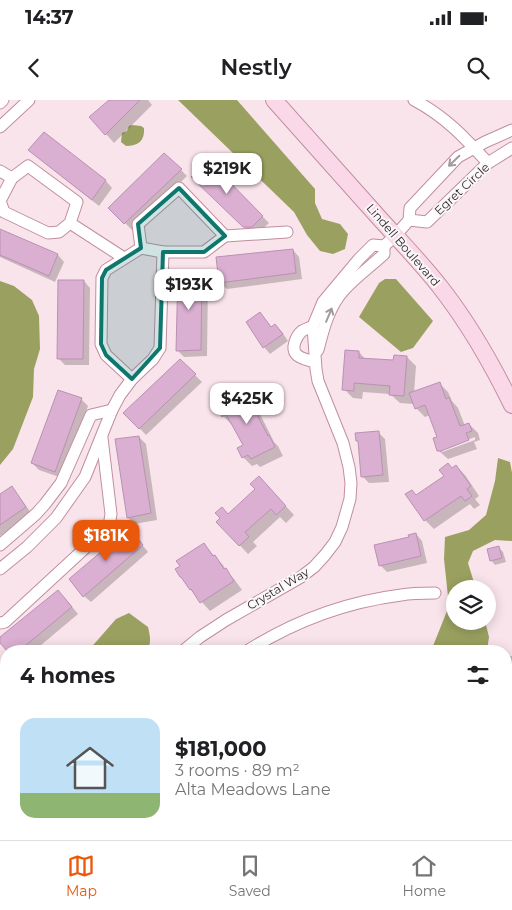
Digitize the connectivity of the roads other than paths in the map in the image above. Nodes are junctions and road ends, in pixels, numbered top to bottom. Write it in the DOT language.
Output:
graph roads {
  1 [pos="3,100"];
  2 [pos="29,100"];
  3 [pos="274,100"];
  4 [pos="414,100"];
  5 [pos="0,102"];
  6 [pos="0,127"];
  7 [pos="512,130"];
  8 [pos="474,148"];
  9 [pos="512,148"];
  10 [pos="488,163"];
  11 [pos="0,171"];
  12 [pos="12,178"];
  13 [pos="409,220"];
  14 [pos="70,223"];
  15 [pos="287,232"];
  16 [pos="225,236"];
  17 [pos="390,241"];
  18 [pos="142,248"];
  19 [pos="164,252"];
  20 [pos="124,258"];
  21 [pos="313,326"];
  22 [pos="315,362"];
  23 [pos="132,379"];
  24 [pos="512,405"];
  25 [pos="112,410"];
  26 [pos="102,436"];
  27 [pos="0,545"];
  28 [pos="0,569"];
  29 [pos="435,593"];
  30 [pos="0,624"];
  31 [pos="190,645"];
  32 [pos="256,645"];
  1 -- 5 [label="street"];
  2 -- 6 [label="street"];
  3 -- 17 [label="street, Lindell Boulevard"];
  4 -- 8 [label="street"];
  7 -- 8 [label="street, Egret Circle"];
  8 -- 10 [label="street"];
  8 -- 13 [label="street, Egret Circle, one-way"];
  9 -- 10 [label="street, Egret Circle"];
  10 -- 13 [label="street, Egret Circle"];
  11 -- 12 [label="street"];
  12 -- 14 [label="street"];
  12 -- 14 [label="street"];
  13 -- 17 [label="street, Egret Circle"];
  14 -- 20 [label="street"];
  15 -- 16 [label="street"];
  16 -- 18 [label="street"];
  16 -- 19 [label="street"];
  17 -- 21 [label="street, Crystal Way"];
  22 -- 17 [label="street, Crystal Way, one-way"];
  17 -- 24 [label="street, Lindell Boulevard"];
  18 -- 19 [label="street"];
  18 -- 20 [label="street"];
  19 -- 23 [label="street"];
  20 -- 23 [label="street"];
  21 -- 22 [label="street, Crystal Way"];
  21 -- 22 [label="street, Crystal Way"];
  22 -- 31 [label="street, Crystal Way"];
  23 -- 25 [label="street"];
  25 -- 26 [label="street"];
  25 -- 27 [label="street"];
  26 -- 28 [label="street"];
  26 -- 30 [label="street"];
  29 -- 32 [label="street"];
}
